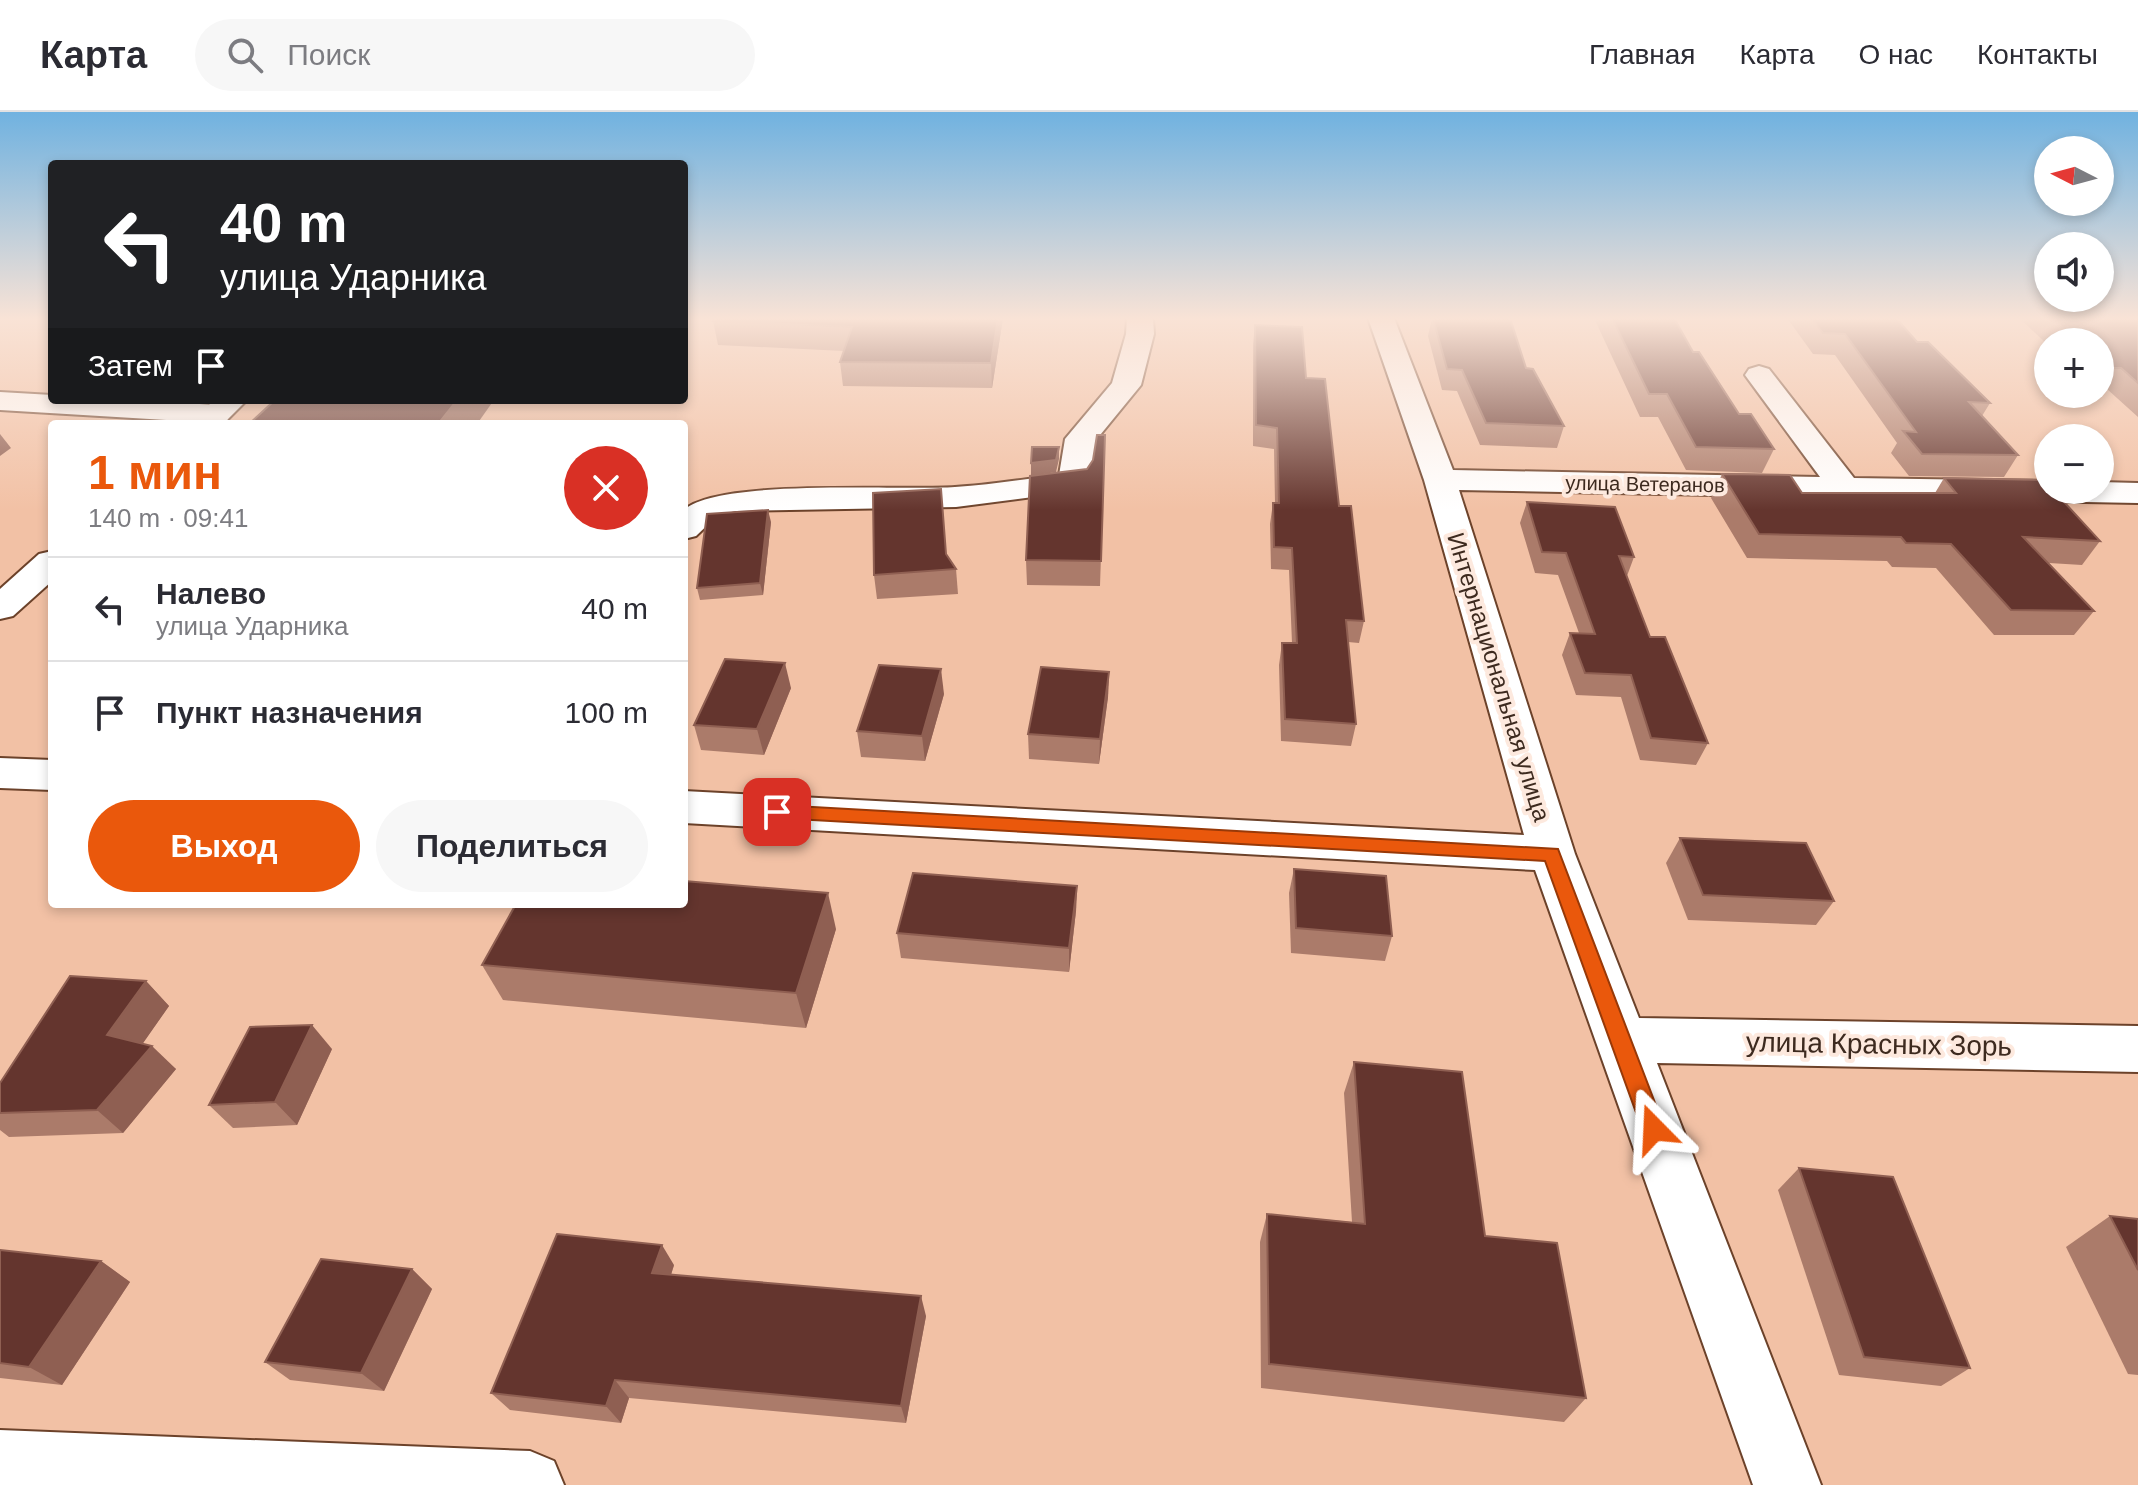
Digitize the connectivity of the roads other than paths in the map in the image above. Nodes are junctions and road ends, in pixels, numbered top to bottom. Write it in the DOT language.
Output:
graph roads {
  1 [pos="1127,382"];
  2 [pos="1404,382"];
  3 [pos="1764,382"];
  4 [pos="0,401"];
  5 [pos="48,404"];
  6 [pos="54,404"];
  7 [pos="218,413"];
  8 [pos="1440,480"];
  9 [pos="1844,487"];
  10 [pos="2138,493"];
  11 [pos="688,525"];
  12 [pos="48,566"];
  13 [pos="0,608"];
  14 [pos="0,773"];
  15 [pos="48,775"];
  16 [pos="688,807"];
  17 [pos="1552,854"];
  18 [pos="1620,1040"];
  19 [pos="2138,1049"];
  20 [pos="0,1464"];
  21 [pos="530,1485"];
  22 [pos="1787,1485"];
  1 -- 11 [label="street"];
  2 -- 8 [label="street, Интернациональная улица"];
  3 -- 9 [label="street"];
  4 -- 5 [label="street"];
  6 -- 7 [label="street"];
  8 -- 9 [label="street, улица Ветеранов"];
  8 -- 17 [label="street, Интернациональная улица"];
  9 -- 10 [label="street, улица Ветеранов"];
  12 -- 13 [label="street"];
  14 -- 15 [label="street"];
  16 -- 17 [label="street"];
  17 -- 18 [label="street, Интернациональная улица"];
  18 -- 19 [label="street, улица Красных Зорь"];
  18 -- 22 [label="street, Интернациональная улица"];
  20 -- 21 [label="street"];
}
